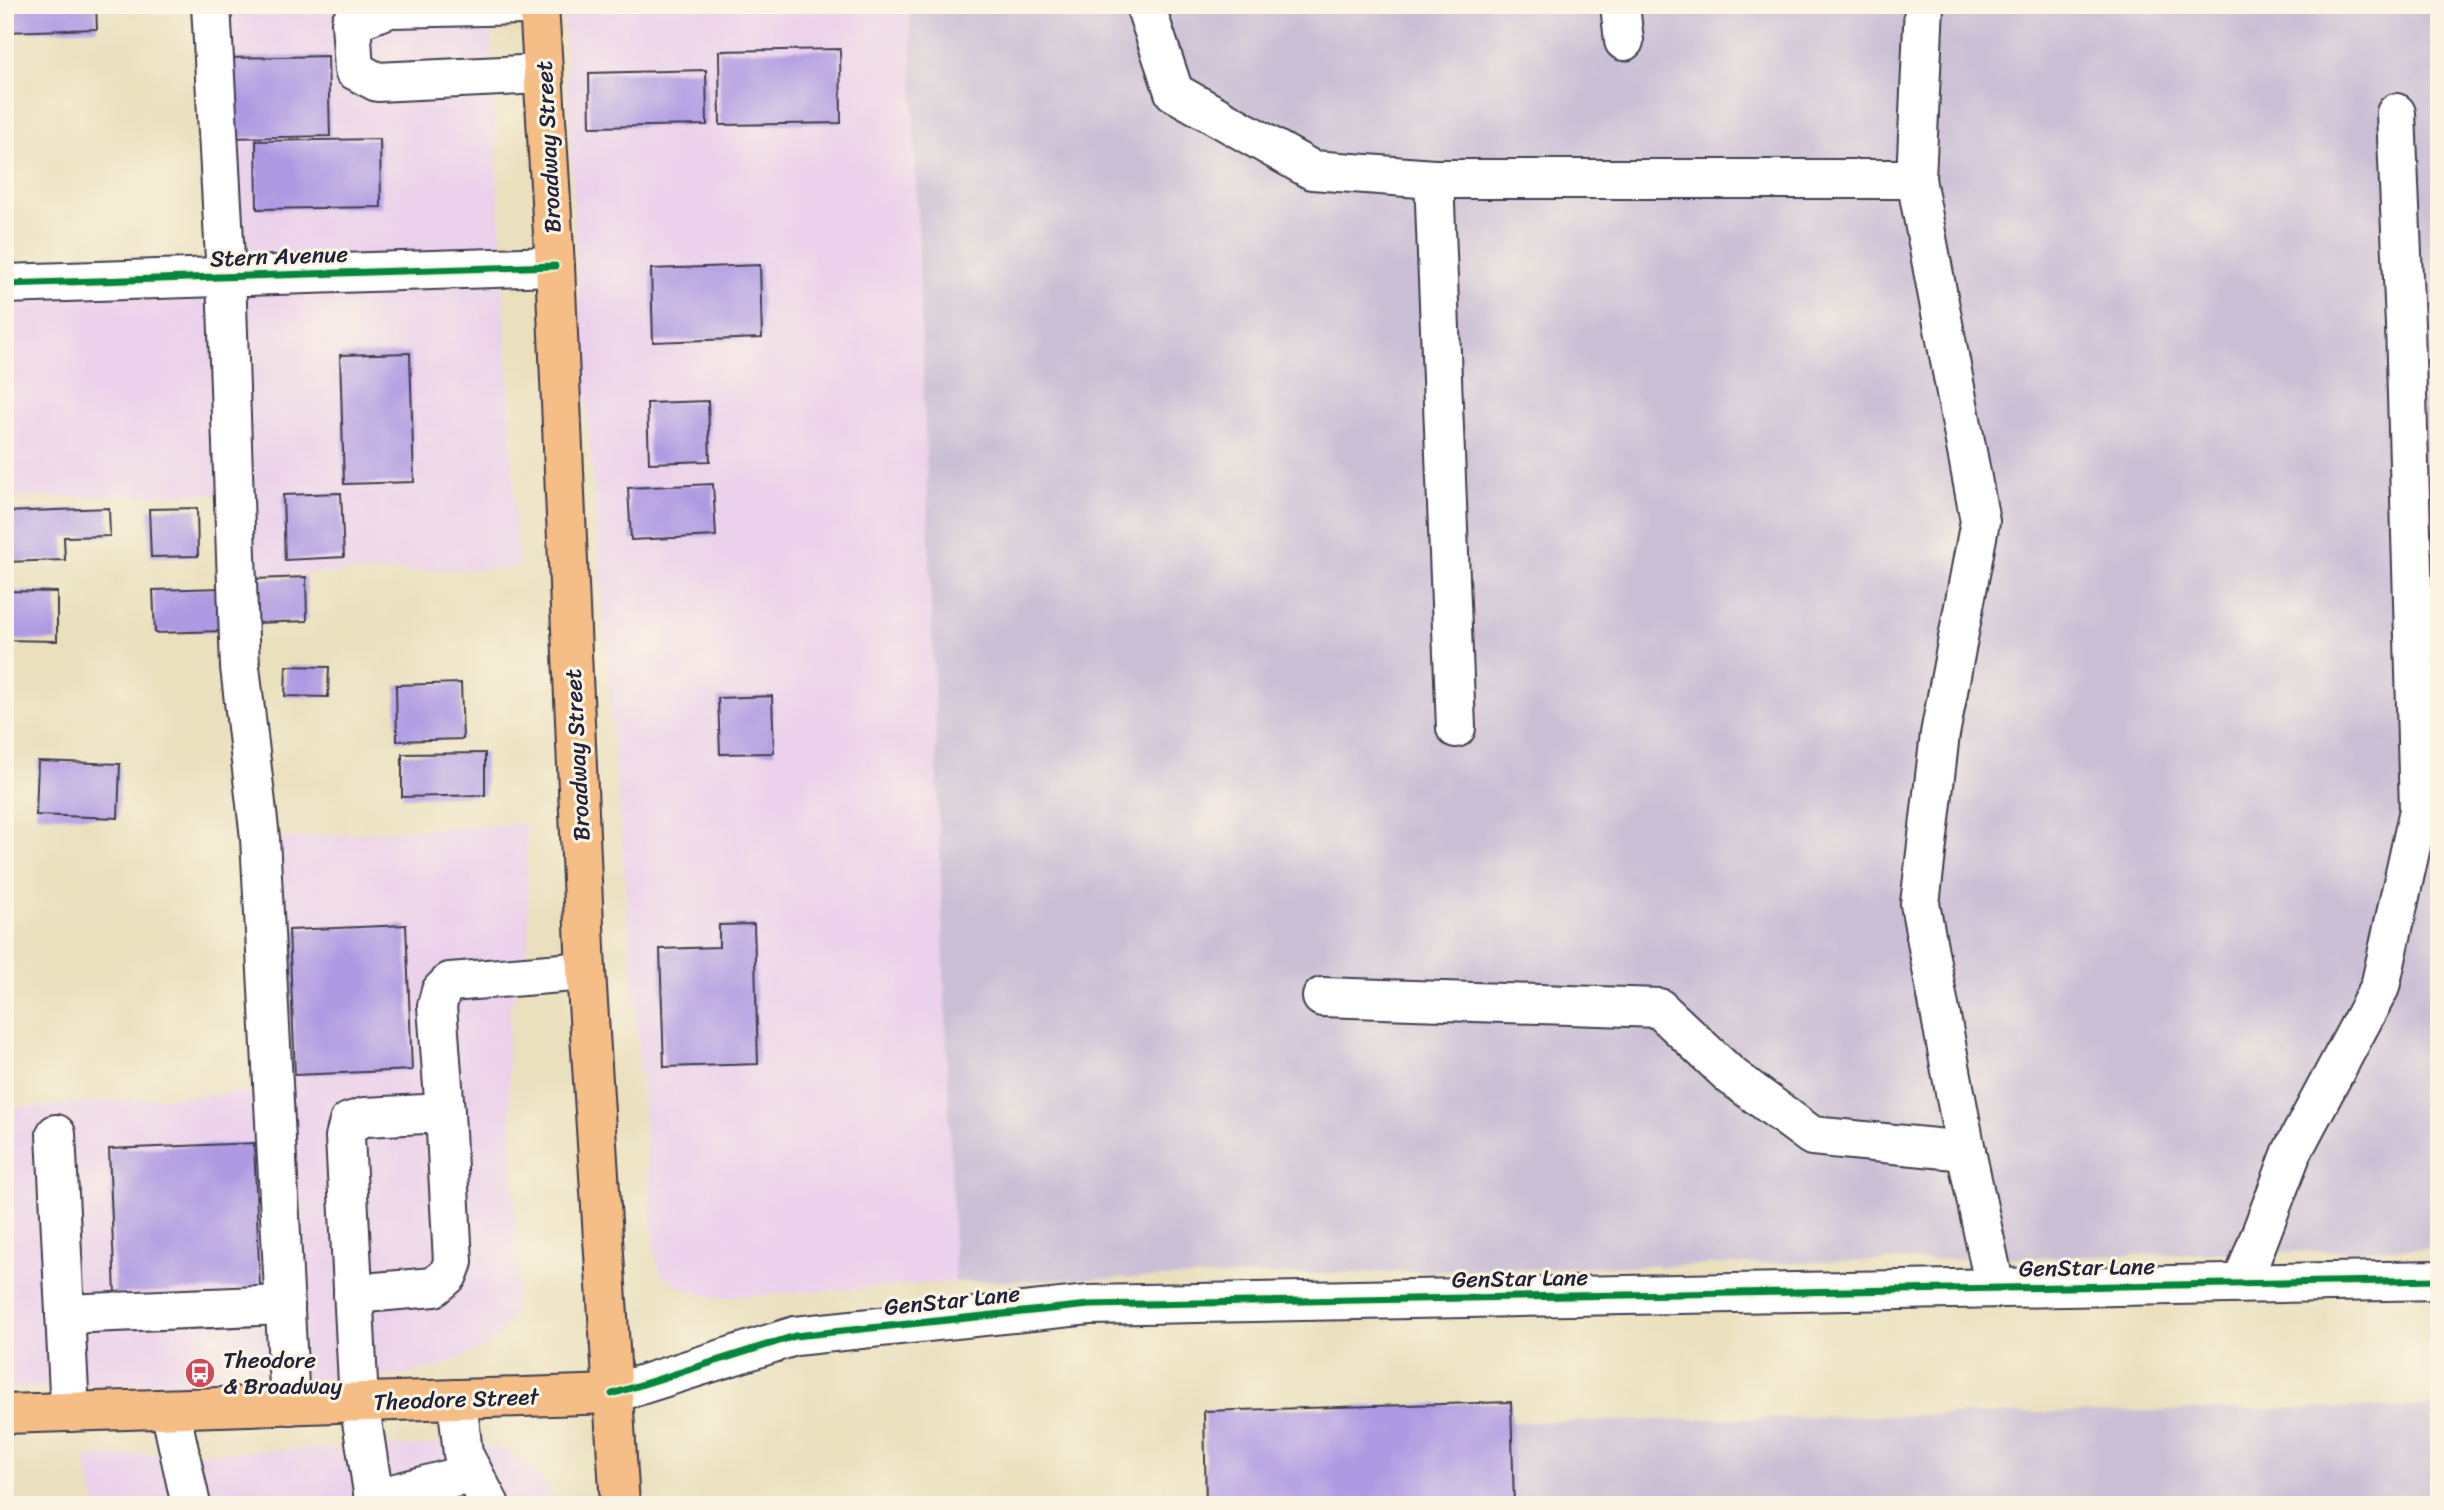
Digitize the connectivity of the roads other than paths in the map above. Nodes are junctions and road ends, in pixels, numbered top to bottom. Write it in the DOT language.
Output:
graph roads {
  1 [pos="211,5"];
  2 [pos="527,5"];
  3 [pos="539,5"];
  4 [pos="1145,5"];
  5 [pos="1924,5"];
  6 [pos="543,74"];
  7 [pos="2396,113"];
  8 [pos="1434,179"];
  9 [pos="1916,179"];
  10 [pos="555,266"];
  11 [pos="226,276"];
  12 [pos="5,284"];
  13 [pos="1456,728"];
  14 [pos="586,971"];
  15 [pos="1322,997"];
  16 [pos="445,1113"];
  17 [pos="55,1134"];
  18 [pos="1966,1151"];
  19 [pos="2439,1280"];
  20 [pos="2242,1283"];
  21 [pos="1995,1288"];
  22 [pos="354,1294"];
  23 [pos="285,1305"];
  24 [pos="65,1314"];
  25 [pos="612,1394"];
  26 [pos="457,1399"];
  27 [pos="359,1402"];
  28 [pos="290,1405"];
  29 [pos="170,1409"];
  30 [pos="70,1412"];
  31 [pos="5,1414"];
  32 [pos="481,1489"];
  33 [pos="374,1502"];
  34 [pos="191,1505"];
  35 [pos="620,1505"];
  1 -- 11 [label="street"];
  2 -- 6 [label="street"];
  3 -- 6 [label="main road, Broadway Street"];
  4 -- 8 [label="street"];
  5 -- 9 [label="street"];
  6 -- 10 [label="main road, Broadway Street"];
  7 -- 20 [label="street"];
  8 -- 9 [label="street"];
  8 -- 13 [label="street"];
  9 -- 18 [label="street"];
  10 -- 11 [label="street, Stern Avenue"];
  10 -- 14 [label="main road, Broadway Street"];
  11 -- 12 [label="street, Stern Avenue"];
  11 -- 23 [label="street"];
  14 -- 16 [label="street"];
  14 -- 25 [label="main road, Broadway Street"];
  15 -- 18 [label="street"];
  16 -- 22 [label="street"];
  16 -- 22 [label="street"];
  17 -- 24 [label="street"];
  18 -- 21 [label="street"];
  19 -- 20 [label="street, GenStar Lane"];
  20 -- 21 [label="street, GenStar Lane"];
  21 -- 25 [label="street, GenStar Lane"];
  22 -- 27 [label="street"];
  23 -- 24 [label="street"];
  23 -- 28 [label="street"];
  24 -- 30 [label="street"];
  25 -- 26 [label="main road, Theodore Street"];
  25 -- 35 [label="main road, Broadway Street"];
  26 -- 27 [label="main road, Theodore Street"];
  26 -- 32 [label="street"];
  27 -- 28 [label="main road, Theodore Street"];
  27 -- 33 [label="street"];
  28 -- 29 [label="main road, Theodore Street"];
  29 -- 30 [label="main road, Theodore Street"];
  29 -- 34 [label="street"];
  30 -- 31 [label="main road, Theodore Street"];
  32 -- 33 [label="street"];
}
